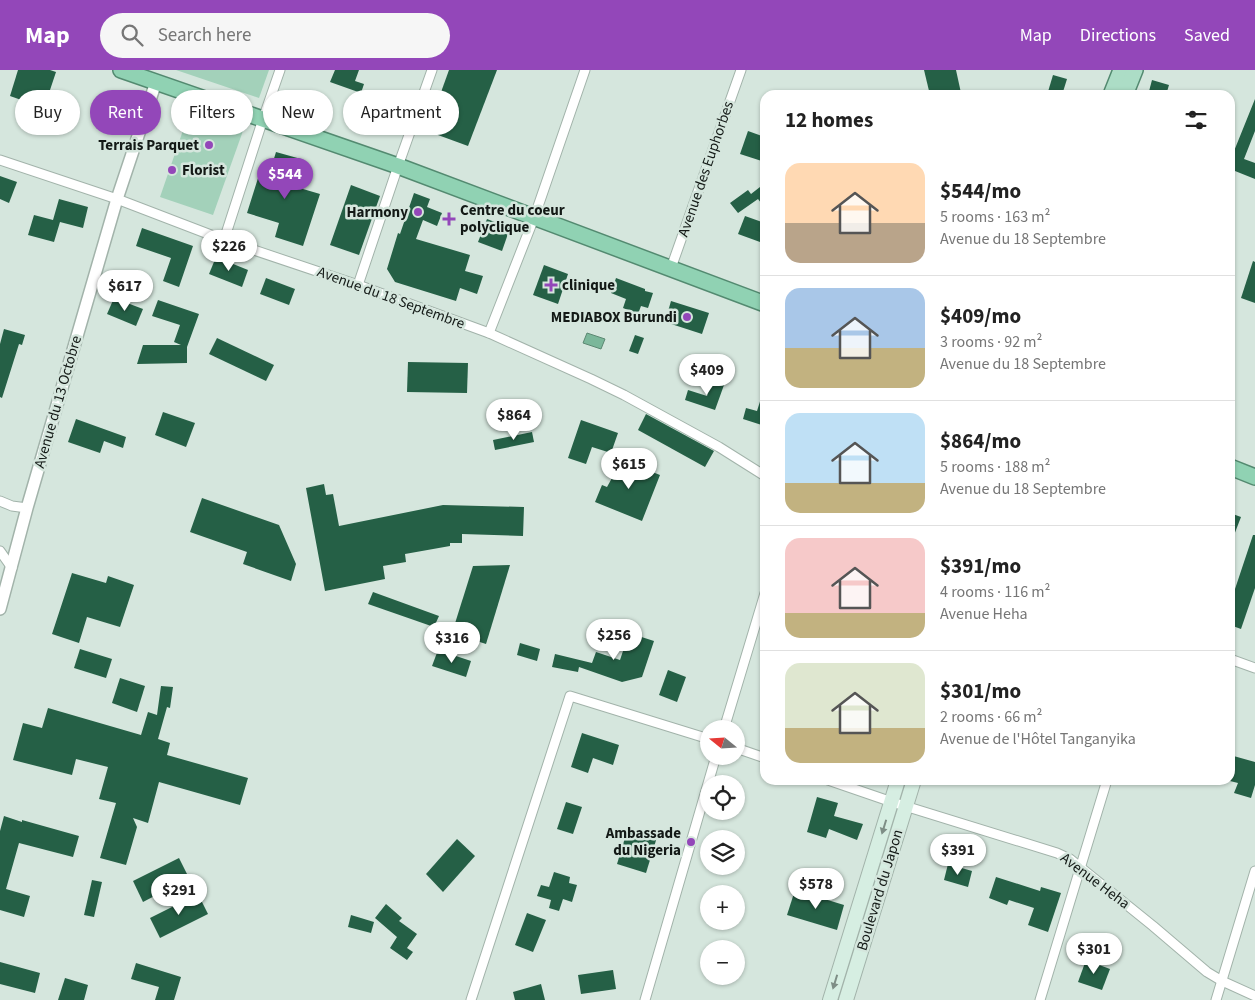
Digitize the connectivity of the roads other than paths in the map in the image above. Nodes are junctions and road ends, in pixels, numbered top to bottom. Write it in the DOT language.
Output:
graph roads {
  1 [pos="121,70"];
  2 [pos="280,70"];
  3 [pos="432,70"];
  4 [pos="586,70"];
  5 [pos="741,70"];
  6 [pos="1121,70"];
  7 [pos="1135,70"];
  8 [pos="156,82"];
  9 [pos="273,90"];
  10 [pos="1113,90"];
  11 [pos="1127,90"];
  12 [pos="263,120"];
  13 [pos="307,135"];
  14 [pos="0,160"];
  15 [pos="398,166"];
  16 [pos="117,199"];
  17 [pos="534,218"];
  18 [pos="224,240"];
  19 [pos="671,268"];
  20 [pos="358,285"];
  21 [pos="760,302"];
  22 [pos="489,333"];
  23 [pos="1235,469"];
  24 [pos="760,473"];
  25 [pos="1255,476"];
  26 [pos="0,501"];
  27 [pos="27,508"];
  28 [pos="0,550"];
  29 [pos="12,568"];
  30 [pos="0,609"];
  31 [pos="760,610"];
  32 [pos="1235,661"];
  33 [pos="1255,668"];
  34 [pos="727,720"];
  35 [pos="700,736"];
  36 [pos="745,751"];
  37 [pos="760,756"];
  38 [pos="713,765"];
  39 [pos="843,785"];
  40 [pos="898,785"];
  41 [pos="911,785"];
  42 [pos="1106,785"];
  43 [pos="899,804"];
  44 [pos="1081,867"];
  45 [pos="1255,872"];
  46 [pos="1222,982"];
  47 [pos="1255,996"];
  48 [pos="471,1000"];
  49 [pos="645,1000"];
  50 [pos="830,1000"];
  51 [pos="846,1000"];
  52 [pos="1040,1000"];
  53 [pos="1216,1000"];
  1 -- 8 [label="highway"];
  2 -- 9 [label="street"];
  3 -- 15 [label="street"];
  4 -- 17 [label="street"];
  5 -- 19 [label="street, Avenue des Euphorbes"];
  6 -- 10 [label="main road"];
  7 -- 11 [label="main road"];
  8 -- 12 [label="highway"];
  8 -- 16 [label="street, Avenue du 13 Octobre"];
  12 -- 18 [label="street"];
  13 -- 15 [label="highway"];
  14 -- 16 [label="street, Avenue du 18 Septembre"];
  15 -- 17 [label="highway"];
  15 -- 20 [label="street"];
  16 -- 18 [label="street, Avenue du 18 Septembre"];
  16 -- 27 [label="street, Avenue du 13 Octobre"];
  17 -- 19 [label="highway"];
  17 -- 22 [label="street"];
  18 -- 20 [label="street, Avenue du 18 Septembre"];
  19 -- 21 [label="highway"];
  20 -- 22 [label="street, Avenue du 18 Septembre"];
  22 -- 24 [label="street, Avenue du 18 Septembre"];
  23 -- 25 [label="highway"];
  26 -- 27 [label="street"];
  27 -- 29 [label="street, Avenue du 13 Octobre"];
  28 -- 29 [label="street"];
  29 -- 30 [label="street, Avenue du 13 Octobre"];
  31 -- 34 [label="street"];
  32 -- 33 [label="street"];
  35 -- 48 [label="street"];
  36 -- 37 [label="street"];
  38 -- 49 [label="street"];
  39 -- 43 [label="street, Avenue Heha"];
  40 -- 43 [label="main road, Boulevard du Japon"];
  41 -- 43 [label="main road, Boulevard du Japon"];
  42 -- 44 [label="street"];
  43 -- 44 [label="street, Avenue Heha"];
  43 -- 50 [label="main road, Boulevard du Japon, one-way"];
  43 -- 51 [label="main road, Boulevard du Japon"];
  44 -- 46 [label="street, Avenue Heha"];
  44 -- 52 [label="street"];
  45 -- 46 [label="street"];
  46 -- 47 [label="street, Avenue Heha"];
  46 -- 53 [label="street"];
}
